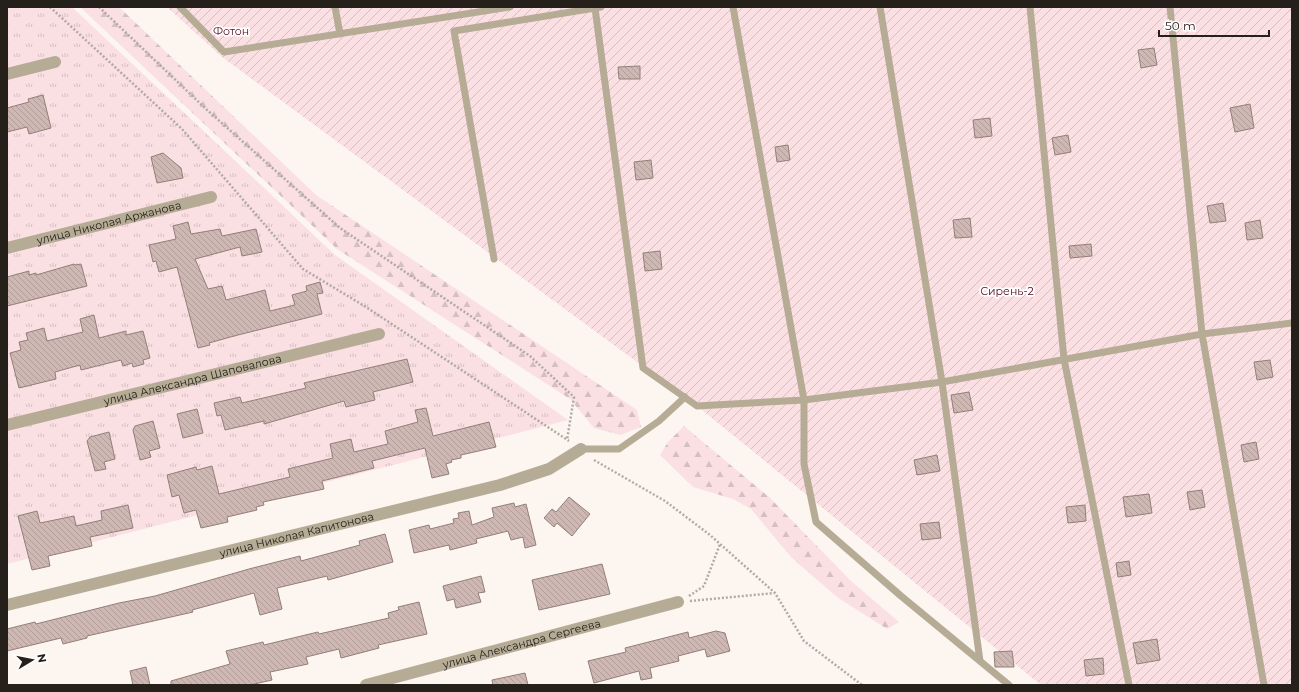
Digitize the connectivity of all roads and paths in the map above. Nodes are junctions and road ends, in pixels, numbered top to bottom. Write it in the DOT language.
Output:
graph roads {
  1 [pos="50,7"];
  2 [pos="99,7"];
  3 [pos="180,7"];
  4 [pos="335,7"];
  5 [pos="510,7"];
  6 [pos="733,7"];
  7 [pos="880,7"];
  8 [pos="1030,7"];
  9 [pos="1170,7"];
  10 [pos="598,8"];
  11 [pos="340,34"];
  12 [pos="55,62"];
  13 [pos="7,74"];
  14 [pos="211,197"];
  15 [pos="7,248"];
  16 [pos="494,259"];
  17 [pos="1292,323"];
  18 [pos="379,334"];
  19 [pos="1202,334"];
  20 [pos="1064,359"];
  21 [pos="942,382"];
  22 [pos="685,397"];
  23 [pos="804,400"];
  24 [pos="7,425"];
  25 [pos="566,440"];
  26 [pos="581,449"];
  27 [pos="720,544"];
  28 [pos="775,593"];
  29 [pos="678,602"];
  30 [pos="7,605"];
  31 [pos="980,661"];
  32 [pos="858,684"];
  33 [pos="366,685"];
  34 [pos="862,685"];
  35 [pos="1009,685"];
  36 [pos="1129,685"];
  37 [pos="1264,685"];
  1 -- 25 [label="path"];
  2 -- 25 [label="path"];
  3 -- 11 [label="lane"];
  4 -- 11 [label="lane"];
  5 -- 11 [label="lane"];
  6 -- 23 [label="lane"];
  7 -- 21 [label="lane"];
  8 -- 20 [label="lane"];
  9 -- 19 [label="lane"];
  10 -- 16 [label="lane"];
  10 -- 22 [label="lane"];
  12 -- 13 [label="street"];
  14 -- 15 [label="street, улица Николая Аржанова"];
  17 -- 19 [label="lane"];
  18 -- 24 [label="street, улица Александра Шаповалова"];
  19 -- 20 [label="lane"];
  19 -- 37 [label="lane"];
  20 -- 21 [label="lane"];
  20 -- 36 [label="lane"];
  21 -- 23 [label="lane"];
  21 -- 31 [label="lane"];
  22 -- 23 [label="lane"];
  22 -- 26 [label="lane"];
  23 -- 31 [label="lane"];
  25 -- 26 [label="path"];
  26 -- 27 [label="path"];
  26 -- 30 [label="street, улица Николая Капитонова"];
  27 -- 28 [label="path"];
  27 -- 29 [label="path"];
  28 -- 29 [label="path"];
  28 -- 32 [label="path"];
  29 -- 33 [label="street, улица Александра Сергеева"];
  31 -- 35 [label="lane"];
  32 -- 34 [label="path"];
}
